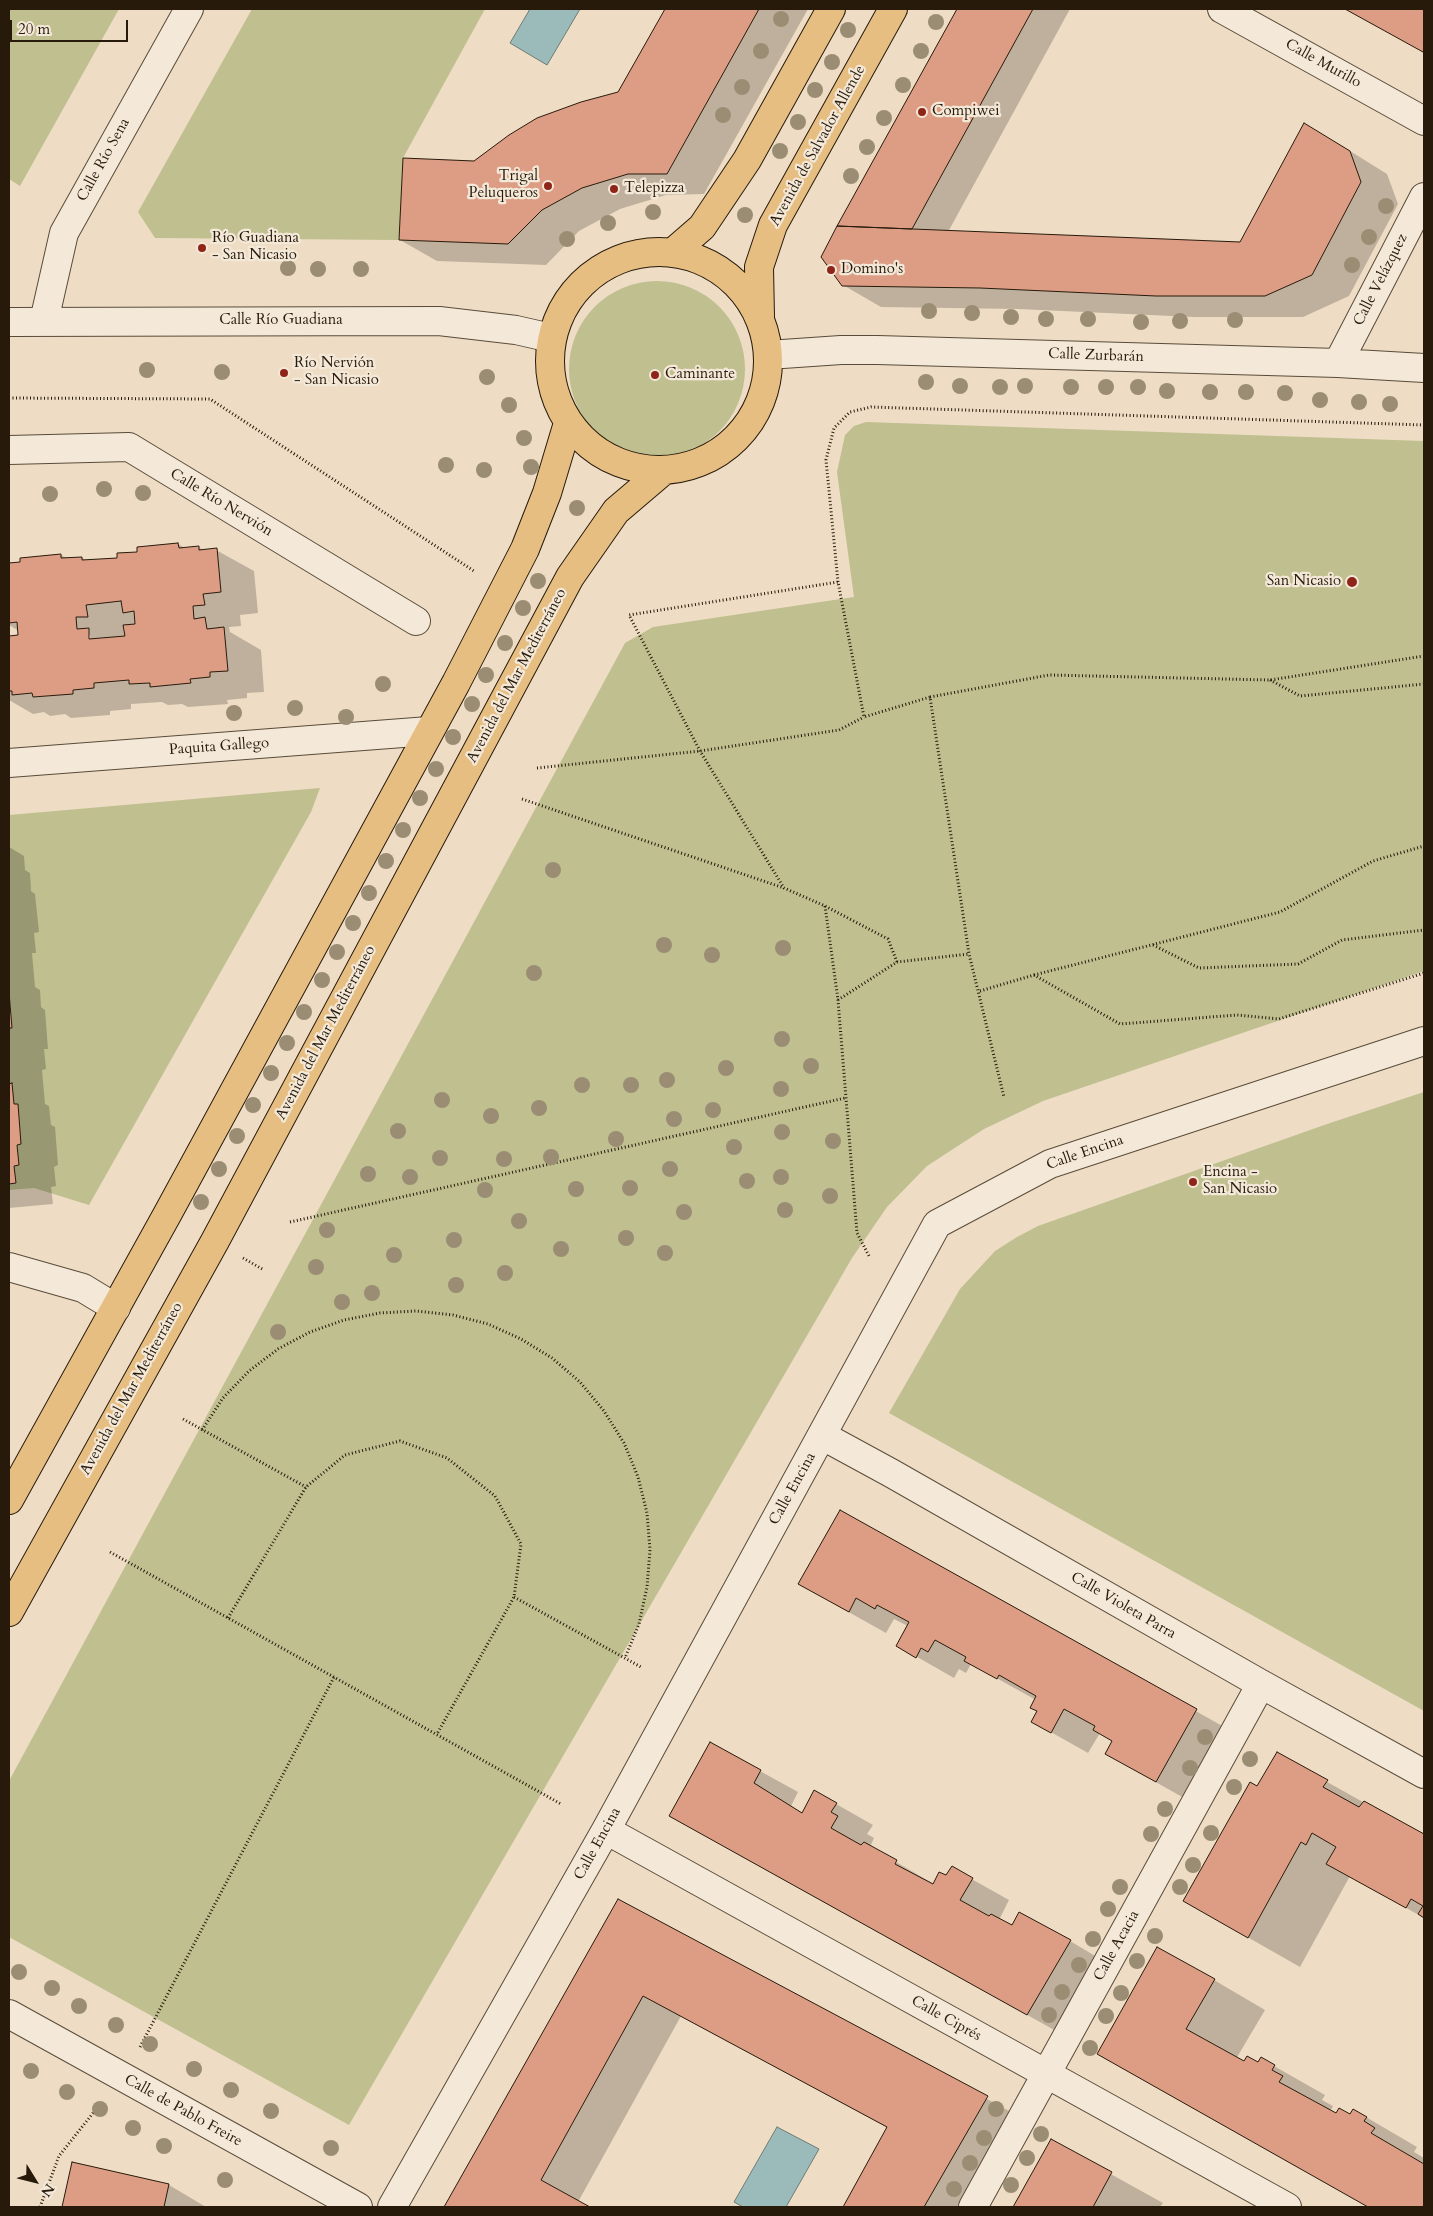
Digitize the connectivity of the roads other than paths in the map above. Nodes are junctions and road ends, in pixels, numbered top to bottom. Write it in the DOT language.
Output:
graph roads {
  1 [pos="189,9"];
  2 [pos="830,9"];
  3 [pos="893,9"];
  4 [pos="1222,9"];
  5 [pos="1424,121"];
  6 [pos="1424,197"];
  7 [pos="672,253"];
  8 [pos="760,318"];
  9 [pos="44,321"];
  10 [pos="9,322"];
  11 [pos="551,338"];
  12 [pos="768,355"];
  13 [pos="1338,364"];
  14 [pos="1424,368"];
  15 [pos="568,423"];
  16 [pos="9,450"];
  17 [pos="663,471"];
  18 [pos="416,621"];
  19 [pos="429,731"];
  20 [pos="9,763"];
  21 [pos="1424,1041"];
  22 [pos="9,1267"];
  23 [pos="116,1308"];
  24 [pos="822,1436"];
  25 [pos="9,1500"];
  26 [pos="9,1612"];
  27 [pos="1261,1684"];
  28 [pos="1424,1774"];
  29 [pos="606,1830"];
  30 [pos="9,2014"];
  31 [pos="1047,2075"];
  32 [pos="358,2207"];
  33 [pos="392,2207"];
  34 [pos="973,2207"];
  35 [pos="1287,2207"];
  1 -- 9 [label="street, Calle Río Sena"];
  2 -- 7 [label="main road"];
  3 -- 8 [label="main road, Avenida de Salvador Allende"];
  4 -- 5 [label="street, Calle Murillo"];
  6 -- 13 [label="street, Calle Velázquez"];
  7 -- 8 [label="main road"];
  7 -- 11 [label="main road"];
  8 -- 12 [label="main road"];
  9 -- 10 [label="street, Calle Río Guadiana"];
  9 -- 11 [label="street, Calle Río Guadiana"];
  11 -- 15 [label="main road"];
  12 -- 13 [label="street, Calle Zurbarán"];
  12 -- 17 [label="main road"];
  13 -- 14 [label="street, Calle Zurbarán"];
  15 -- 17 [label="main road"];
  15 -- 19 [label="main road"];
  16 -- 18 [label="street, Calle Río Nervión"];
  17 -- 26 [label="main road, Avenida del Mar Mediterráneo"];
  19 -- 20 [label="street, Paquita Gallego"];
  19 -- 23 [label="main road"];
  21 -- 24 [label="street, Calle Encina"];
  22 -- 23 [label="street"];
  23 -- 25 [label="main road"];
  24 -- 27 [label="street, Calle Violeta Parra"];
  24 -- 29 [label="street, Calle Encina"];
  27 -- 28 [label="street, Calle Violeta Parra"];
  27 -- 31 [label="street, Calle Acacia"];
  29 -- 31 [label="street, Calle Ciprés"];
  29 -- 33 [label="street, Calle Encina"];
  30 -- 32 [label="street, Calle de Pablo Freire"];
  31 -- 34 [label="street, Calle Acacia"];
  31 -- 35 [label="street, Calle Ciprés"];
}
